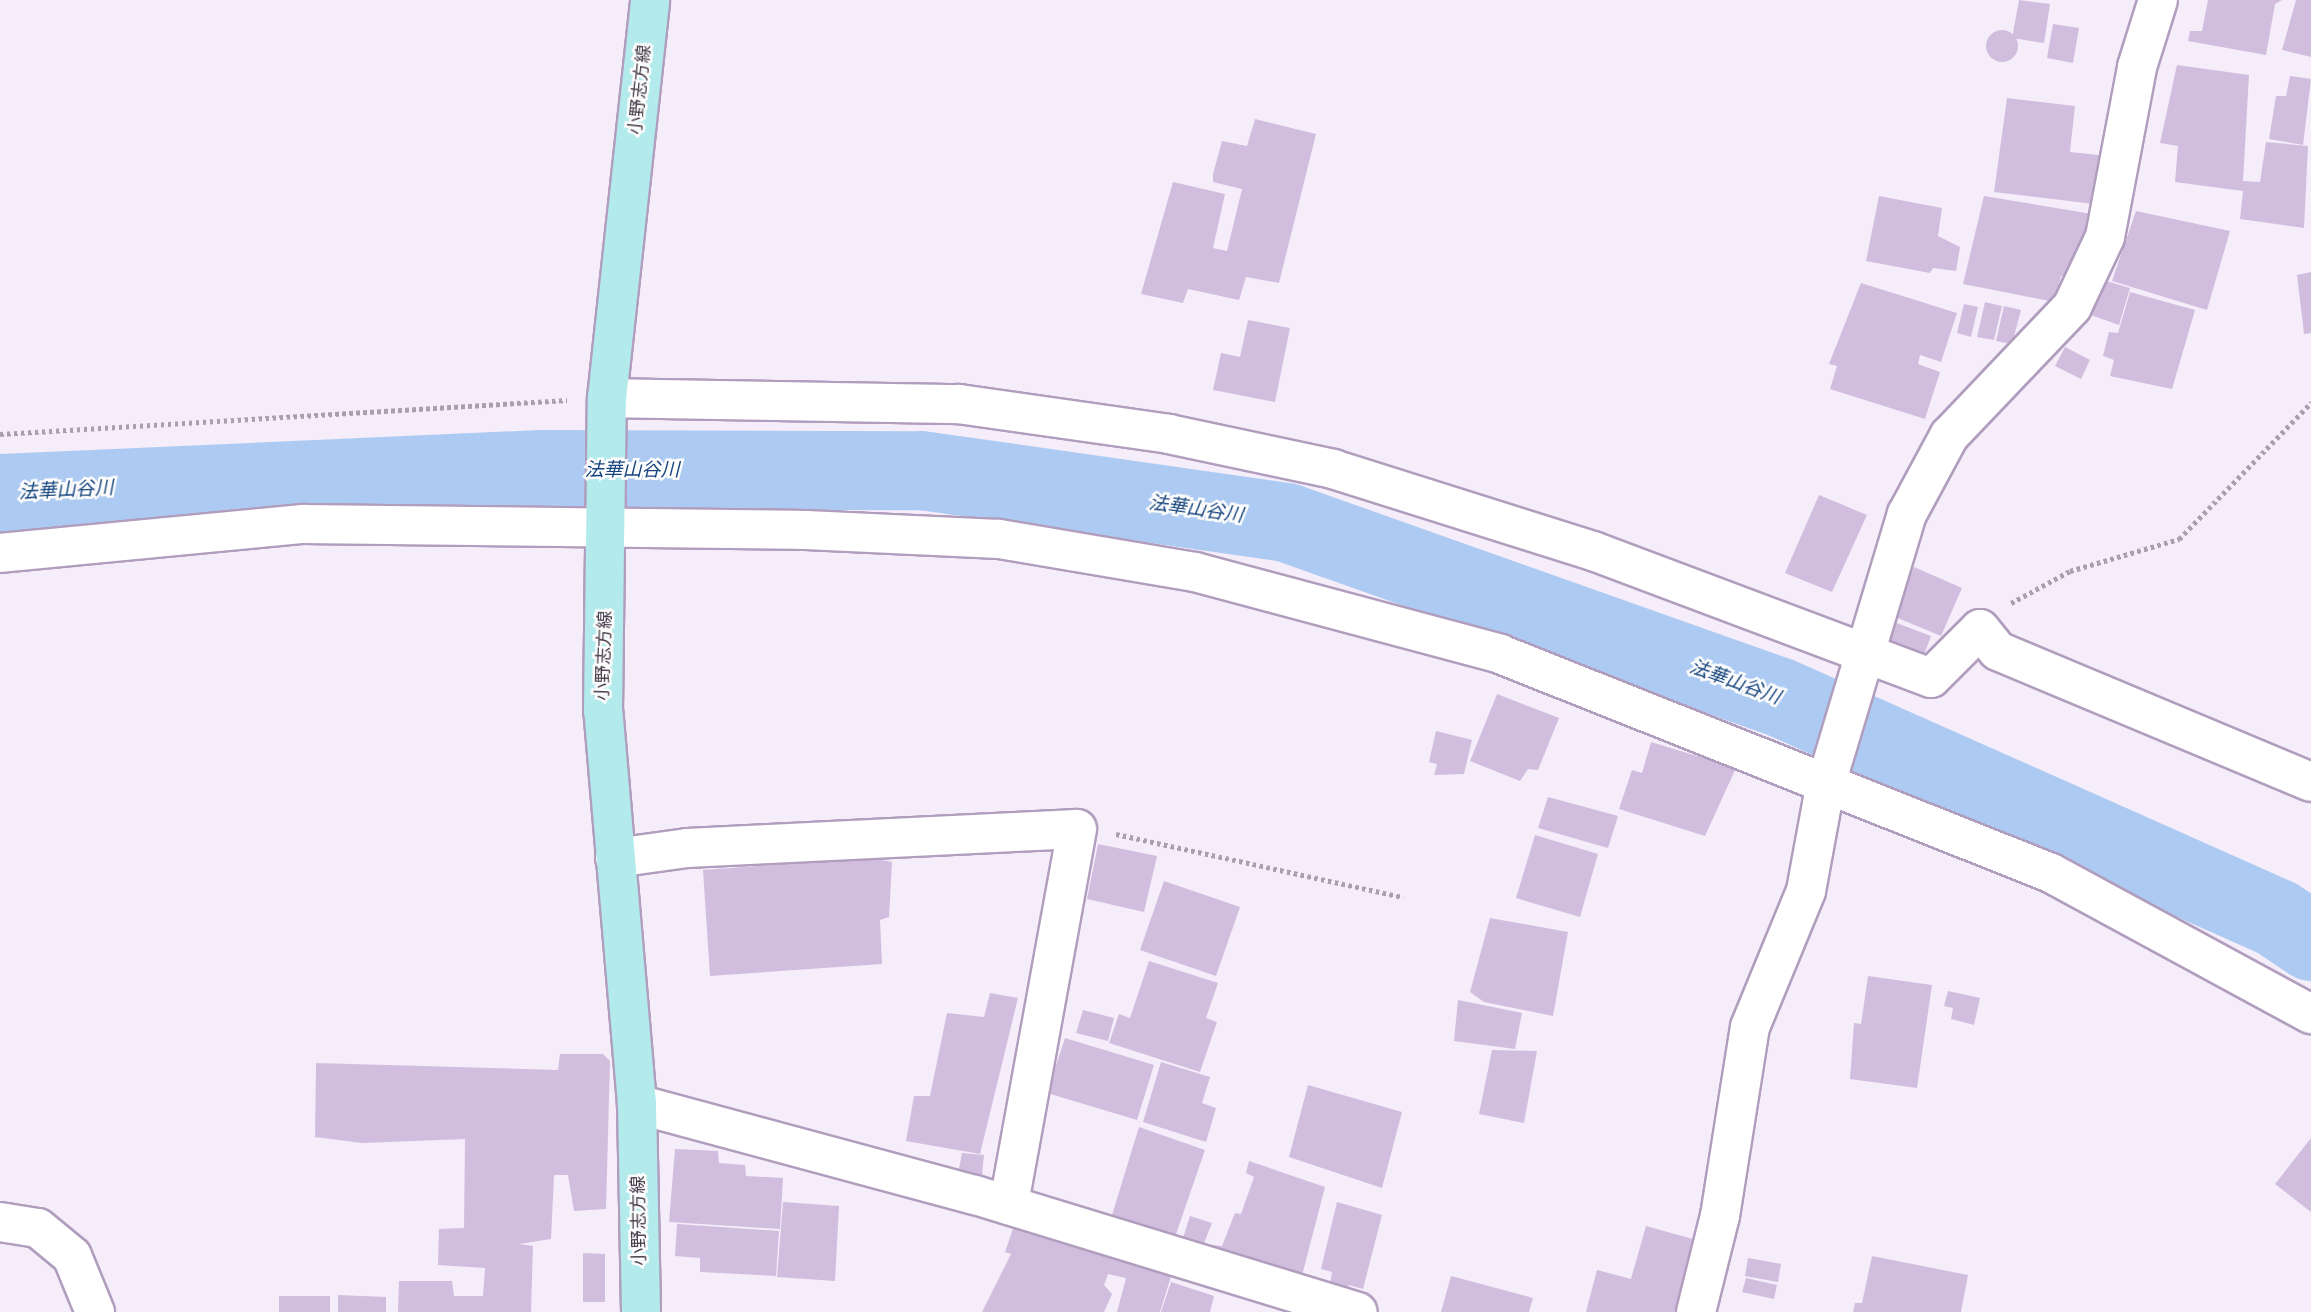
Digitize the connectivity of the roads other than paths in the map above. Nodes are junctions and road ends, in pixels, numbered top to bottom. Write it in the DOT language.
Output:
graph roads {
  1 [pos="650,0"];
  2 [pos="2158,0"];
  3 [pos="607,398"];
  4 [pos="608,532"];
  5 [pos="0,553"];
  6 [pos="1863,651"];
  7 [pos="2311,782"];
  8 [pos="1825,787"];
  9 [pos="615,858"];
  10 [pos="2311,1014"];
  11 [pos="637,1104"];
  12 [pos="1009,1205"];
  13 [pos="0,1222"];
  14 [pos="94,1312"];
  15 [pos="641,1312"];
  16 [pos="1356,1312"];
  17 [pos="1696,1312"];
  1 -- 3 [label="main road, 小野志方線"];
  2 -- 6 [label="street"];
  3 -- 4 [label="main road, 小野志方線"];
  3 -- 6 [label="street"];
  4 -- 5 [label="street"];
  4 -- 8 [label="street"];
  4 -- 9 [label="main road, 小野志方線"];
  6 -- 7 [label="street"];
  6 -- 8 [label="street"];
  8 -- 10 [label="street"];
  8 -- 17 [label="street"];
  9 -- 11 [label="main road, 小野志方線"];
  9 -- 12 [label="street"];
  11 -- 12 [label="street"];
  11 -- 15 [label="main road, 小野志方線"];
  12 -- 16 [label="street"];
  13 -- 14 [label="street"];
}
